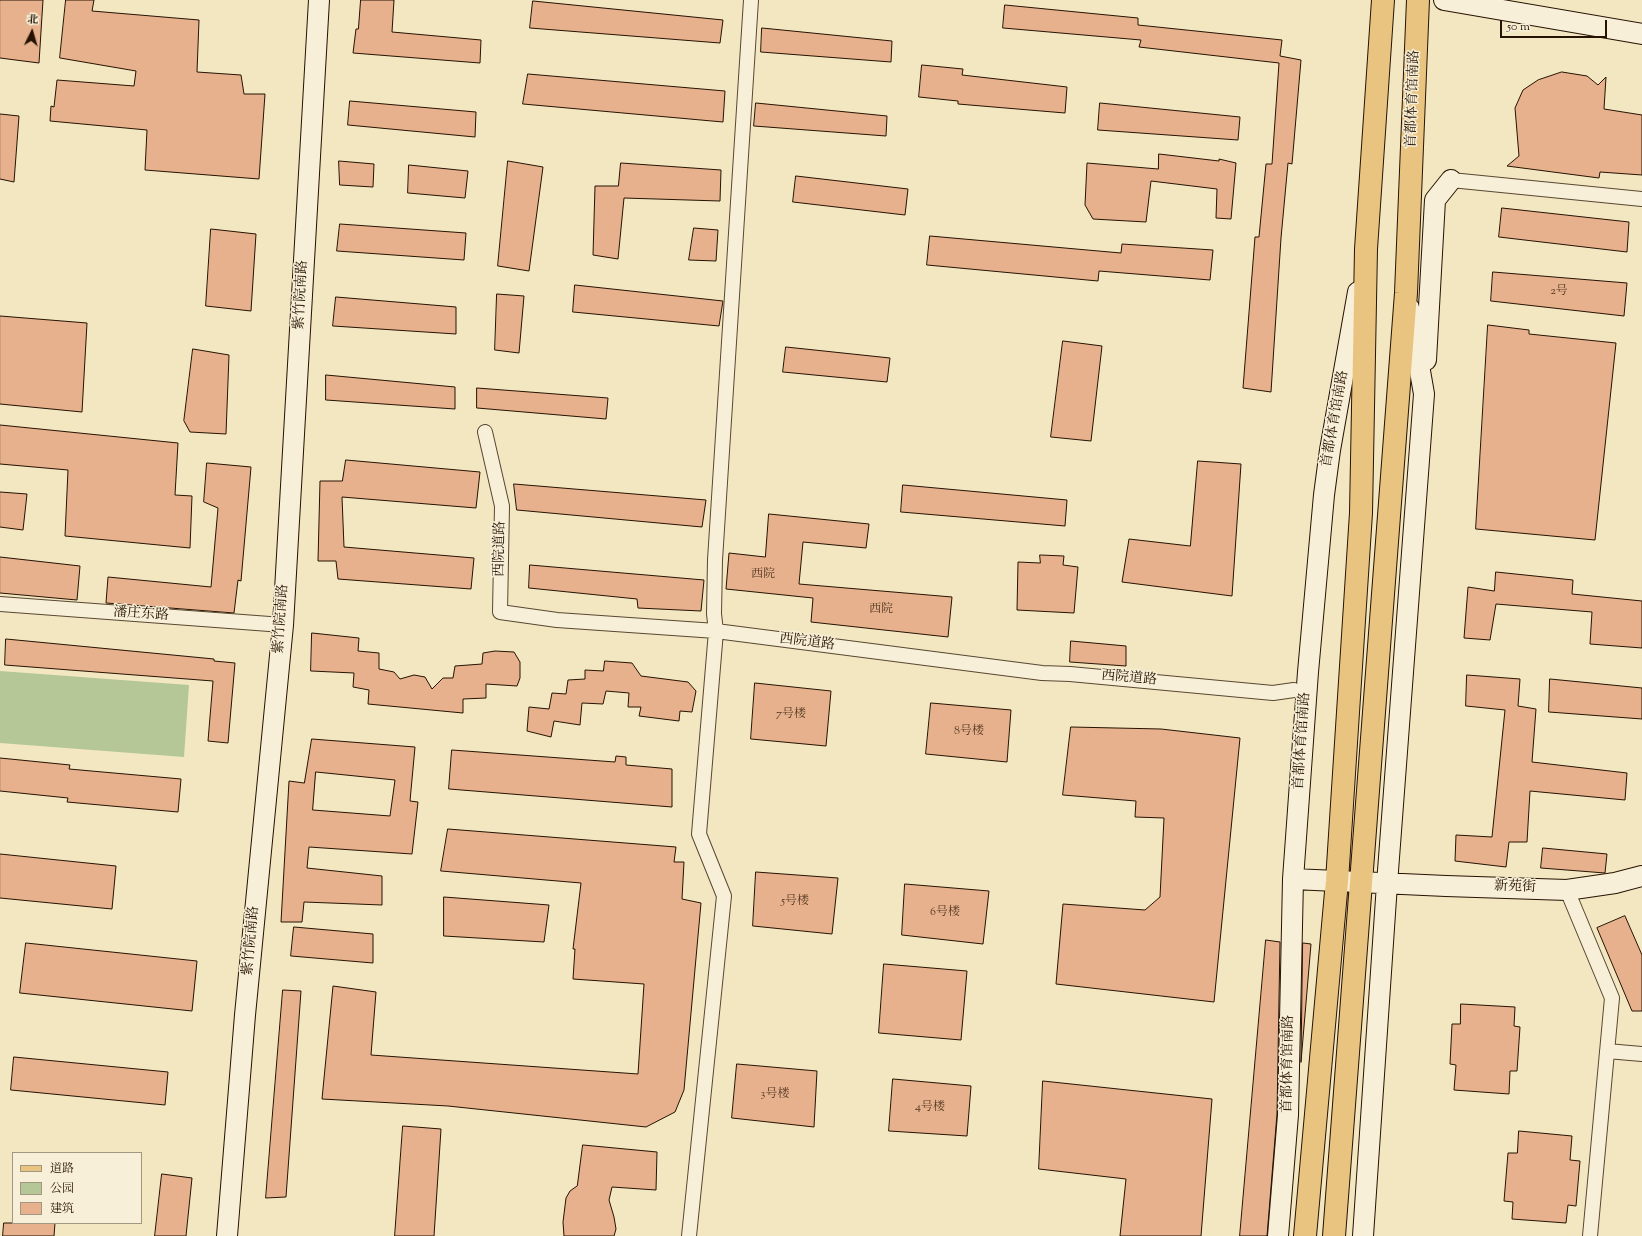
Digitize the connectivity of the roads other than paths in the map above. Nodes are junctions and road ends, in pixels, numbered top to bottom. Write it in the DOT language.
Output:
graph roads {
  1 [pos="319,0"];
  2 [pos="751,0"];
  3 [pos="1383,0"];
  4 [pos="1418,0"];
  5 [pos="1444,0"];
  6 [pos="1642,34"];
  7 [pos="1451,180"];
  8 [pos="1642,199"];
  9 [pos="1366,249"];
  10 [pos="1406,293"];
  11 [pos="1424,394"];
  12 [pos="485,432"];
  13 [pos="0,604"];
  14 [pos="282,625"];
  15 [pos="716,631"];
  16 [pos="1294,690"];
  17 [pos="1642,876"];
  18 [pos="1293,879"];
  19 [pos="1337,881"];
  20 [pos="1362,882"];
  21 [pos="1387,884"];
  22 [pos="1567,890"];
  23 [pos="1607,1051"];
  24 [pos="1642,1054"];
  25 [pos="227,1236"];
  26 [pos="689,1236"];
  27 [pos="1278,1236"];
  28 [pos="1305,1236"];
  29 [pos="1334,1236"];
  30 [pos="1363,1236"];
  31 [pos="1590,1236"];
  1 -- 14 [label="street, 紫竹院南路"];
  2 -- 15 [label="street"];
  3 -- 9 [label="main road, 首都体育馆南路"];
  4 -- 10 [label="main road, 首都体育馆南路"];
  5 -- 6 [label="street"];
  7 -- 8 [label="street"];
  7 -- 11 [label="street"];
  9 -- 18 [label="street, 首都体育馆南路"];
  9 -- 19 [label="main road, 首都体育馆南路"];
  10 -- 11 [label="street, 首都体育馆南路"];
  10 -- 20 [label="main road, 首都体育馆南路"];
  11 -- 21 [label="street, 首都体育馆南路"];
  12 -- 15 [label="street, 西院道路"];
  13 -- 14 [label="street, 潘庄东路"];
  14 -- 25 [label="street, 紫竹院南路"];
  15 -- 16 [label="street, 西院道路"];
  15 -- 26 [label="street"];
  17 -- 22 [label="street, 新苑街"];
  18 -- 19 [label="street, 新苑街"];
  18 -- 27 [label="street, 首都体育馆南路"];
  19 -- 20 [label="street, 新苑街"];
  19 -- 28 [label="main road, 首都体育馆南路"];
  20 -- 21 [label="street, 新苑街"];
  20 -- 29 [label="main road, 首都体育馆南路"];
  21 -- 22 [label="street, 新苑街"];
  21 -- 30 [label="street, 首都体育馆南路"];
  22 -- 23 [label="street"];
  23 -- 24 [label="street"];
  23 -- 31 [label="street"];
}
